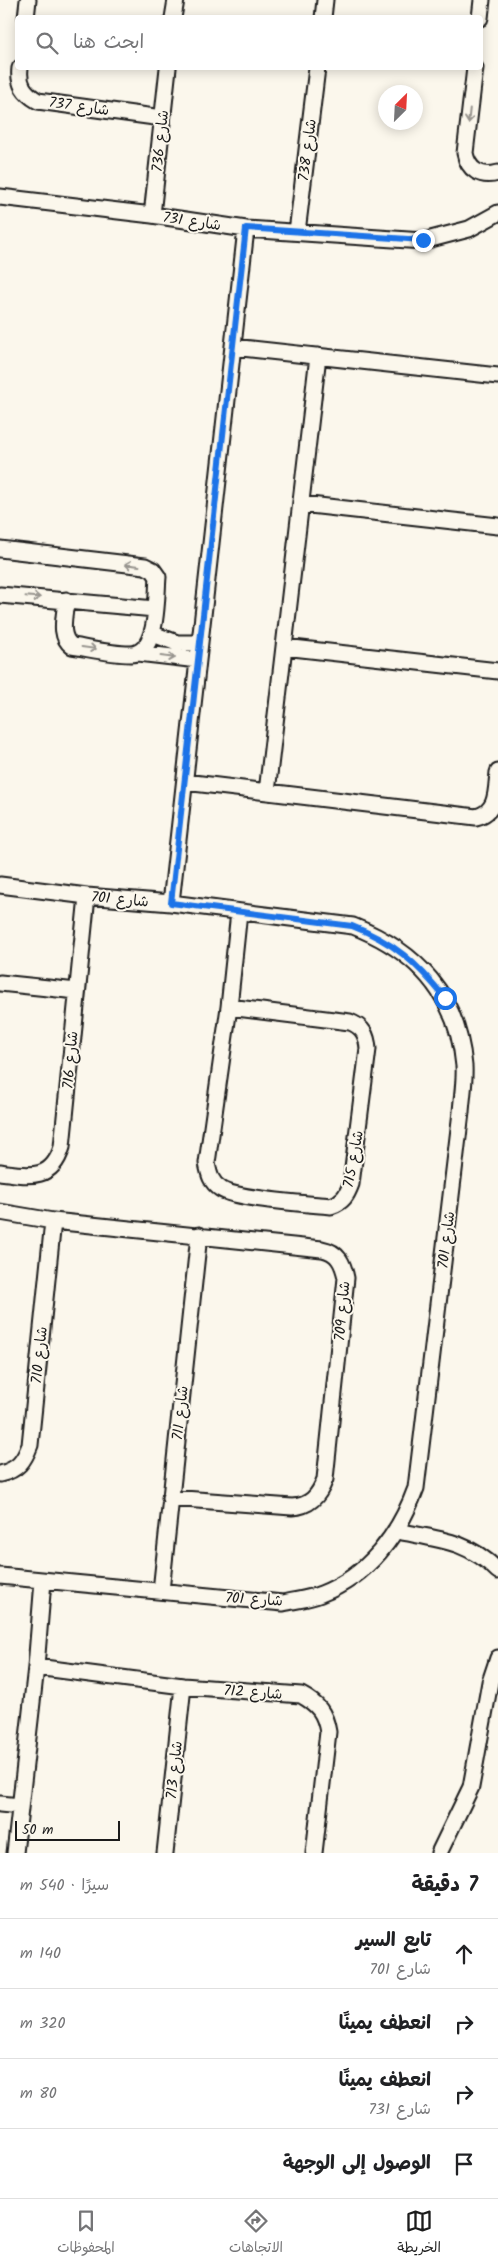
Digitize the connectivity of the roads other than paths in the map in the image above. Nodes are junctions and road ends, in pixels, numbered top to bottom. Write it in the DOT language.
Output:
graph roads {
  1 [pos="28,0"];
  2 [pos="176,0"];
  3 [pos="326,0"];
  4 [pos="482,0"];
  5 [pos="26,15"];
  6 [pos="174,15"];
  7 [pos="324,15"];
  8 [pos="480,15"];
  9 [pos="20,70"];
  10 [pos="168,70"];
  11 [pos="317,70"];
  12 [pos="475,70"];
  13 [pos="162,118"];
  14 [pos="498,173"];
  15 [pos="0,197"];
  16 [pos="498,213"];
  17 [pos="152,215"];
  18 [pos="246,228"];
  19 [pos="297,232"];
  20 [pos="233,347"];
  21 [pos="318,356"];
  22 [pos="498,376"];
  23 [pos="301,504"];
  24 [pos="498,526"];
  25 [pos="0,550"];
  26 [pos="0,594"];
  27 [pos="66,600"];
  28 [pos="155,609"];
  29 [pos="153,634"];
  30 [pos="200,643"];
  31 [pos="284,647"];
  32 [pos="138,653"];
  33 [pos="198,660"];
  34 [pos="498,671"];
  35 [pos="498,772"];
  36 [pos="185,782"];
  37 [pos="267,792"];
  38 [pos="0,885"];
  39 [pos="87,896"];
  40 [pos="171,903"];
  41 [pos="239,912"];
  42 [pos="0,983"];
  43 [pos="76,991"];
  44 [pos="229,1006"];
  45 [pos="0,1172"];
  46 [pos="0,1212"];
  47 [pos="53,1221"];
  48 [pos="199,1235"];
  49 [pos="0,1474"];
  50 [pos="170,1498"];
  51 [pos="397,1531"];
  52 [pos="498,1572"];
  53 [pos="0,1576"];
  54 [pos="43,1581"];
  55 [pos="161,1591"];
  56 [pos="498,1658"];
  57 [pos="36,1667"];
  58 [pos="183,1686"];
  59 [pos="0,1804"];
  60 [pos="20,1806"];
  61 [pos="14,1853"];
  62 [pos="165,1853"];
  63 [pos="314,1853"];
  64 [pos="439,1853"];
  1 -- 5 [label="street"];
  2 -- 6 [label="street"];
  3 -- 7 [label="street"];
  4 -- 8 [label="street"];
  9 -- 13 [label="street, شارع 737"];
  10 -- 13 [label="street, شارع 736"];
  11 -- 19 [label="street, شارع 738"];
  12 -- 14 [label="street, one-way"];
  13 -- 17 [label="street, شارع 736"];
  15 -- 17 [label="street, شارع 731"];
  16 -- 19 [label="street, شارع 731"];
  17 -- 18 [label="street, شارع 731"];
  18 -- 19 [label="street, شارع 731"];
  18 -- 20 [label="street"];
  20 -- 21 [label="street"];
  20 -- 30 [label="street"];
  21 -- 22 [label="street"];
  21 -- 23 [label="street"];
  23 -- 24 [label="street"];
  23 -- 31 [label="street"];
  28 -- 25 [label="street, one-way"];
  26 -- 27 [label="street, one-way"];
  27 -- 28 [label="street"];
  27 -- 32 [label="street, one-way"];
  28 -- 29 [label="street"];
  29 -- 30 [label="street"];
  29 -- 32 [label="street"];
  30 -- 33 [label="street"];
  31 -- 34 [label="street"];
  31 -- 37 [label="street"];
  32 -- 33 [label="street, one-way"];
  33 -- 36 [label="street"];
  35 -- 37 [label="street"];
  36 -- 37 [label="street"];
  36 -- 40 [label="street"];
  38 -- 39 [label="street, شارع 701"];
  39 -- 40 [label="street, شارع 701"];
  39 -- 43 [label="street, شارع 716"];
  40 -- 41 [label="street, شارع 701"];
  41 -- 44 [label="street, شارع 715"];
  41 -- 51 [label="street, شارع 701"];
  42 -- 43 [label="street"];
  43 -- 45 [label="street, شارع 716"];
  44 -- 44 [label="street, شارع 715"];
  46 -- 47 [label="street, شارع 709"];
  47 -- 48 [label="street, شارع 709"];
  47 -- 49 [label="street, شارع 710"];
  48 -- 50 [label="street, شارع 711"];
  48 -- 50 [label="street, شارع 709"];
  50 -- 55 [label="street, شارع 711"];
  51 -- 52 [label="street"];
  51 -- 55 [label="street, شارع 701"];
  53 -- 54 [label="street, شارع 701"];
  54 -- 55 [label="street, شارع 701"];
  54 -- 57 [label="street"];
  56 -- 64 [label="street"];
  57 -- 58 [label="street, شارع 712"];
  57 -- 60 [label="street"];
  58 -- 62 [label="street, شارع 713"];
  58 -- 63 [label="street, شارع 712"];
  59 -- 60 [label="street"];
  60 -- 61 [label="street"];
}
